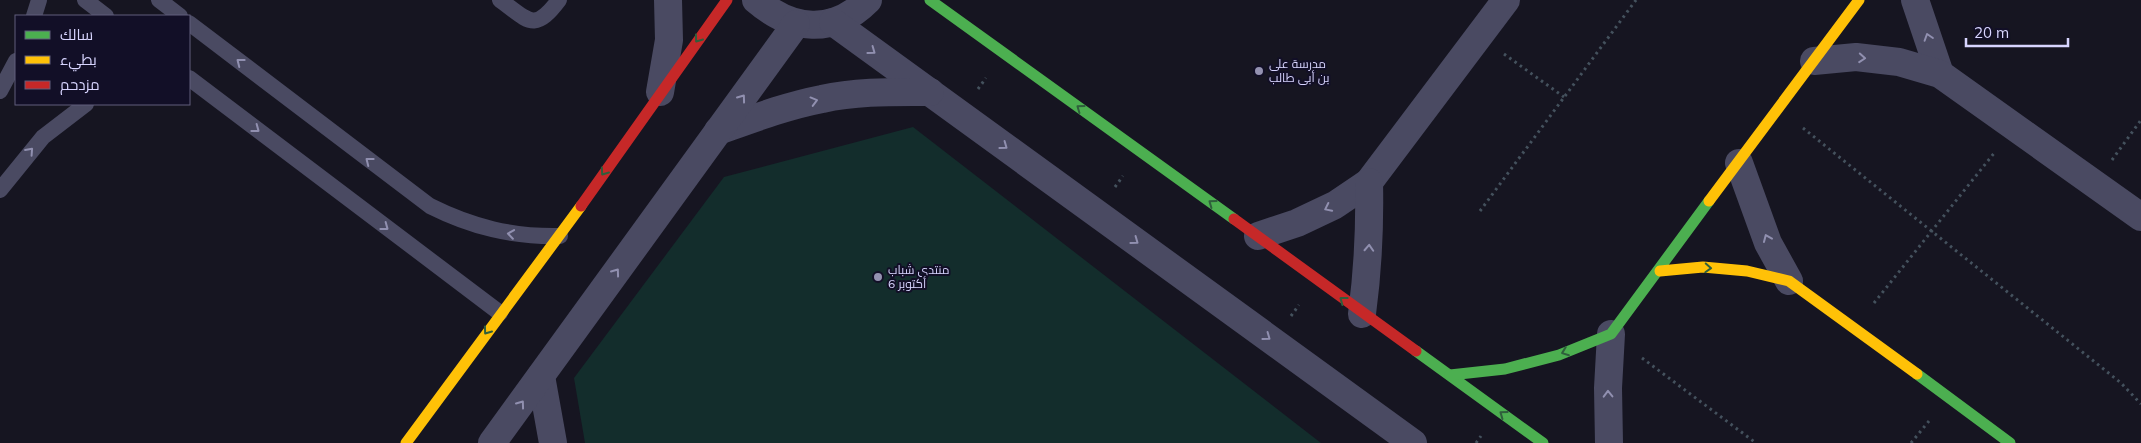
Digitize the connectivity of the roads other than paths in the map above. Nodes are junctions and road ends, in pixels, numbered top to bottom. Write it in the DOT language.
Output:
graph roads {
  1 [pos="39,0"];
  2 [pos="85,0"];
  3 [pos="159,0"];
  4 [pos="500,0"];
  5 [pos="559,0"];
  6 [pos="668,0"];
  7 [pos="727,0"];
  8 [pos="756,0"];
  9 [pos="868,0"];
  10 [pos="930,0"];
  11 [pos="1506,0"];
  12 [pos="1858,0"];
  13 [pos="1915,0"];
  14 [pos="34,15"];
  15 [pos="105,15"];
  16 [pos="179,15"];
  17 [pos="832,22"];
  18 [pos="190,24"];
  19 [pos="796,24"];
  20 [pos="1814,61"];
  21 [pos="15,63"];
  22 [pos="1940,74"];
  23 [pos="190,79"];
  24 [pos="0,91"];
  25 [pos="660,92"];
  26 [pos="930,92"];
  27 [pos="85,105"];
  28 [pos="718,131"];
  29 [pos="1739,163"];
  30 [pos="1369,182"];
  31 [pos="0,190"];
  32 [pos="2141,217"];
  33 [pos="560,236"];
  34 [pos="1258,236"];
  35 [pos="1660,271"];
  36 [pos="1789,281"];
  37 [pos="500,313"];
  38 [pos="1362,314"];
  39 [pos="1610,334"];
  40 [pos="1450,375"];
  41 [pos="541,376"];
  42 [pos="406,443"];
  43 [pos="492,443"];
  44 [pos="553,443"];
  45 [pos="1413,443"];
  46 [pos="1543,443"];
  47 [pos="1609,443"];
  48 [pos="2010,443"];
  1 -- 14 [label="lane"];
  2 -- 15 [label="lane"];
  3 -- 16 [label="lane"];
  4 -- 5 [label="lane"];
  6 -- 25 [label="street"];
  7 -- 25 [label="street, one-way"];
  8 -- 19 [label="street"];
  9 -- 17 [label="street"];
  34 -- 10 [label="street, one-way"];
  11 -- 30 [label="street"];
  12 -- 20 [label="street"];
  22 -- 13 [label="street, one-way"];
  17 -- 19 [label="street"];
  17 -- 26 [label="street, one-way"];
  33 -- 18 [label="lane, one-way"];
  28 -- 19 [label="street, one-way"];
  20 -- 22 [label="street, one-way"];
  20 -- 29 [label="street"];
  21 -- 24 [label="lane"];
  22 -- 32 [label="street"];
  23 -- 37 [label="lane, one-way"];
  25 -- 33 [label="street, one-way"];
  28 -- 26 [label="street, one-way"];
  26 -- 45 [label="street, one-way"];
  31 -- 27 [label="lane, one-way"];
  41 -- 28 [label="street, one-way"];
  29 -- 35 [label="street"];
  36 -- 29 [label="street, one-way"];
  30 -- 34 [label="street, one-way"];
  38 -- 30 [label="street, one-way"];
  33 -- 37 [label="street"];
  38 -- 34 [label="street, one-way"];
  35 -- 36 [label="street, one-way"];
  35 -- 39 [label="street"];
  36 -- 48 [label="street"];
  37 -- 42 [label="street, one-way"];
  38 -- 40 [label="street"];
  39 -- 40 [label="street, one-way"];
  47 -- 39 [label="street, one-way"];
  46 -- 40 [label="street, one-way"];
  43 -- 41 [label="street, one-way"];
  41 -- 44 [label="street"];
}
